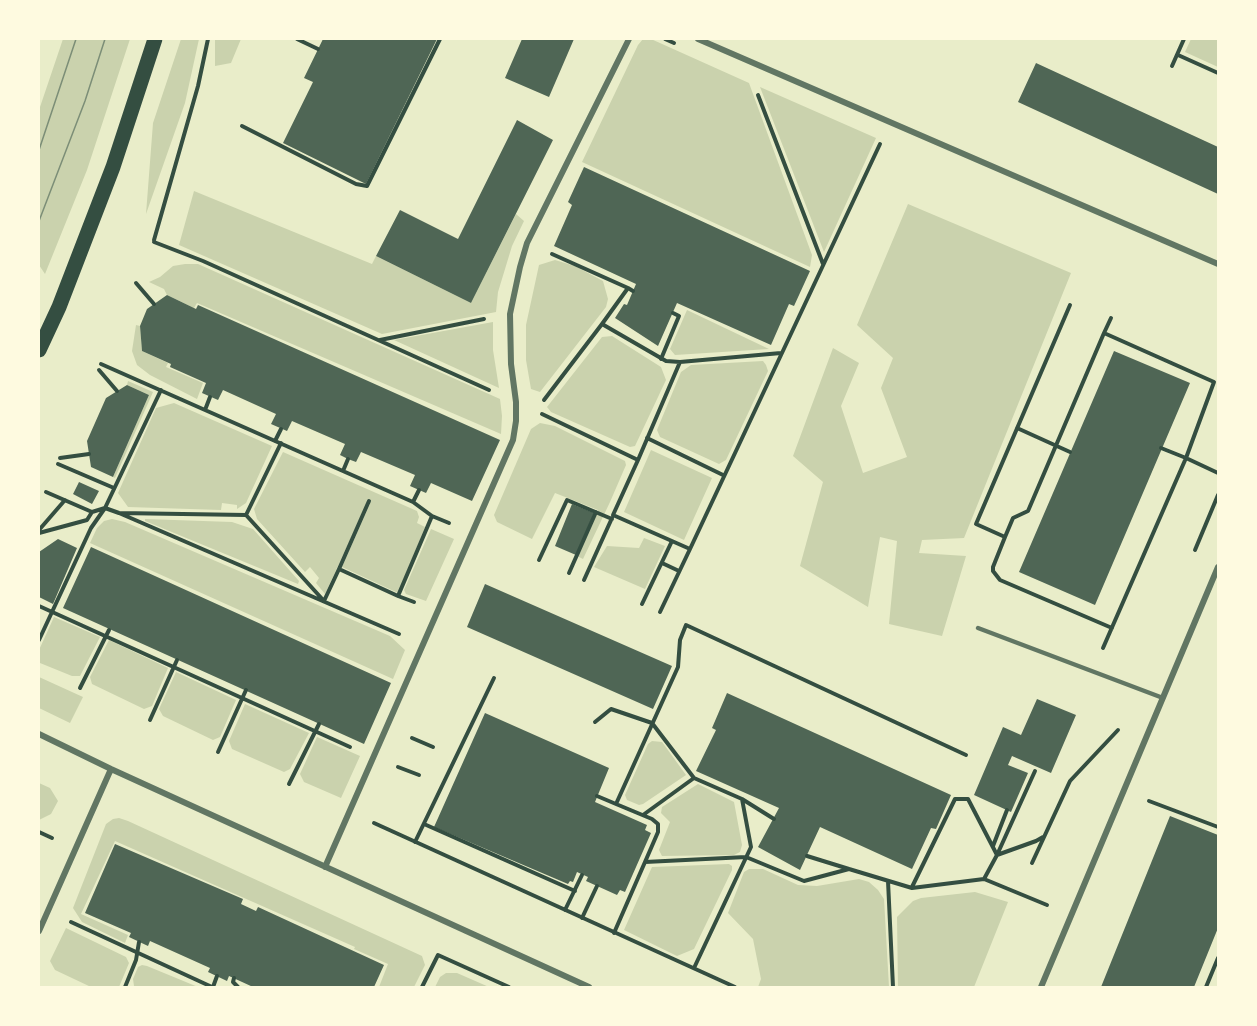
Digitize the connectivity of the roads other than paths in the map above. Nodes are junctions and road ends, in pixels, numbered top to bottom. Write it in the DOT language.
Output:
graph roads {
  1 [pos="155,39"];
  2 [pos="629,39"];
  3 [pos="698,39"];
  4 [pos="1218,264"];
  5 [pos="39,350"];
  6 [pos="1218,567"];
  7 [pos="978,628"];
  8 [pos="1162,698"];
  9 [pos="39,734"];
  10 [pos="111,769"];
  11 [pos="325,867"];
  12 [pos="39,931"];
  13 [pos="590,987"];
  14 [pos="1041,987"];
  1 -- 5 [label="main road"];
  2 -- 11 [label="street"];
  3 -- 4 [label="street"];
  6 -- 8 [label="street"];
  7 -- 8 [label="lane"];
  8 -- 14 [label="street"];
  9 -- 10 [label="street"];
  10 -- 11 [label="street"];
  10 -- 12 [label="street"];
  11 -- 13 [label="street"];
}
